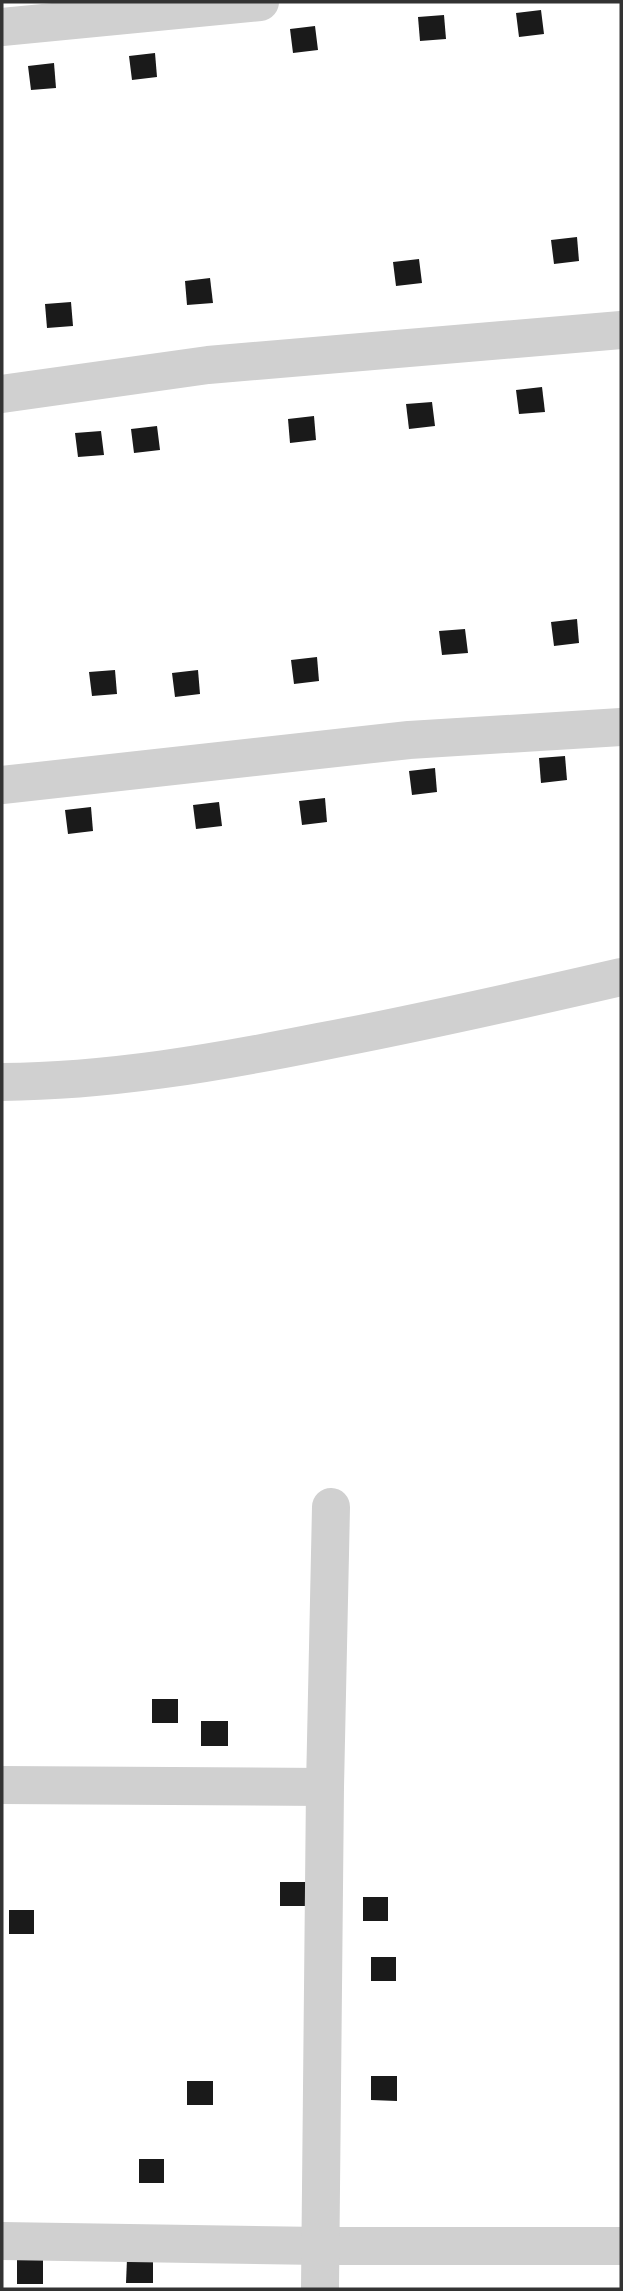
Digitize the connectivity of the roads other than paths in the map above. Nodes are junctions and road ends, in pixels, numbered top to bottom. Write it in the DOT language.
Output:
graph roads {
  1 [pos="260,2"];
  2 [pos="2,27"];
  3 [pos="621,330"];
  4 [pos="2,394"];
  5 [pos="621,727"];
  6 [pos="2,785"];
  7 [pos="621,977"];
  8 [pos="2,1082"];
  9 [pos="331,1507"];
  10 [pos="2,1785"];
  11 [pos="325,1787"];
  12 [pos="2,2241"];
  13 [pos="321,2246"];
  14 [pos="621,2246"];
  15 [pos="320,2289"];
  1 -- 2 [label="street"];
  3 -- 4 [label="street"];
  5 -- 6 [label="street"];
  7 -- 8 [label="street"];
  9 -- 11 [label="street"];
  10 -- 11 [label="street"];
  11 -- 13 [label="street"];
  12 -- 13 [label="street"];
  13 -- 14 [label="street"];
  13 -- 15 [label="street"];
}
